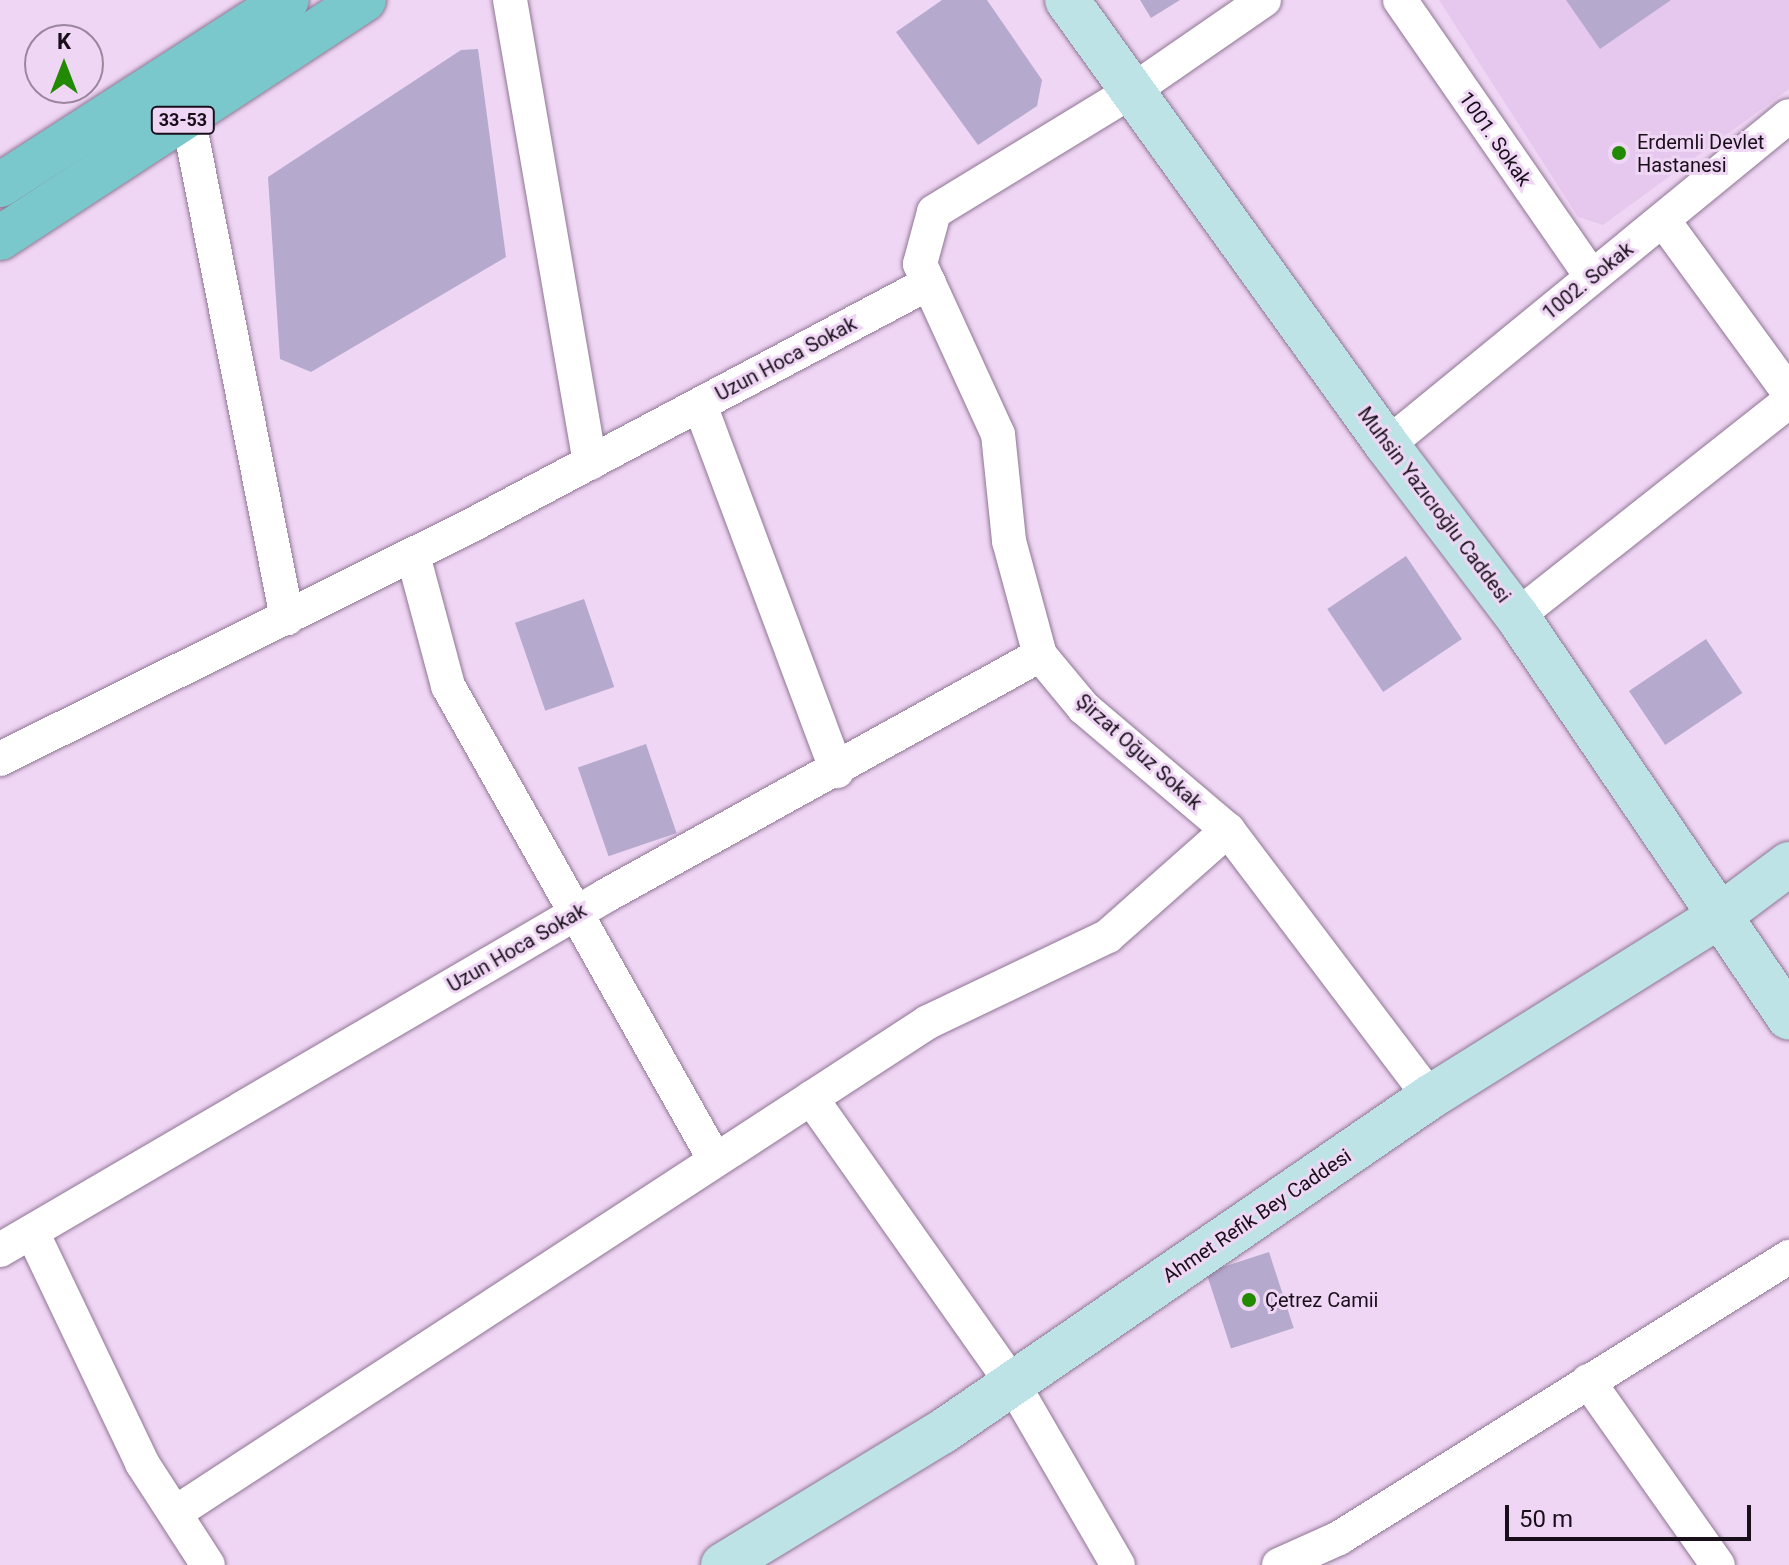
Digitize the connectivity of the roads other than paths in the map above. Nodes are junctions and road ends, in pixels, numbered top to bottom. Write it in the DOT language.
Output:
graph roads {
  1 [pos="287,0"];
  2 [pos="364,0"];
  3 [pos="510,0"];
  4 [pos="1067,0"];
  5 [pos="1264,0"];
  6 [pos="1400,0"];
  7 [pos="1132,91"];
  8 [pos="1789,116"];
  9 [pos="188,117"];
  10 [pos="0,185"];
  11 [pos="1663,220"];
  12 [pos="0,238"];
  13 [pos="1592,277"];
  14 [pos="929,283"];
  15 [pos="1789,393"];
  16 [pos="1789,401"];
  17 [pos="700,405"];
  18 [pos="1387,445"];
  19 [pos="590,463"];
  20 [pos="413,555"];
  21 [pos="1517,616"];
  22 [pos="287,618"];
  23 [pos="1040,655"];
  24 [pos="0,759"];
  25 [pos="837,771"];
  26 [pos="1228,830"];
  27 [pos="1789,864"];
  28 [pos="579,911"];
  29 [pos="1718,917"];
  30 [pos="1789,1018"];
  31 [pos="1430,1097"];
  32 [pos="811,1098"];
  33 [pos="715,1160"];
  34 [pos="32,1232"];
  35 [pos="0,1250"];
  36 [pos="1789,1257"];
  37 [pos="1588,1381"];
  38 [pos="1013,1384"];
  39 [pos="175,1513"];
  40 [pos="208,1565"];
  41 [pos="723,1565"];
  42 [pos="1118,1565"];
  43 [pos="1279,1565"];
  44 [pos="1718,1565"];
  1 -- 10 [label="main road, 33-53"];
  2 -- 9 [label="main road, 33-53"];
  3 -- 19 [label="street"];
  4 -- 7 [label="street, Muhsin Yazıcıoğlu Caddesi"];
  5 -- 7 [label="street, Şirzat Oğuz Sokak"];
  6 -- 13 [label="street, 1001. Sokak"];
  7 -- 14 [label="street, Şirzat Oğuz Sokak"];
  7 -- 18 [label="street, Muhsin Yazıcıoğlu Caddesi"];
  8 -- 11 [label="street, 1002. Sokak"];
  9 -- 12 [label="main road, 33-53"];
  9 -- 22 [label="street"];
  11 -- 13 [label="street, 1002. Sokak"];
  11 -- 15 [label="street"];
  13 -- 18 [label="street, 1002. Sokak"];
  14 -- 17 [label="street, Uzun Hoca Sokak"];
  14 -- 23 [label="street, Şirzat Oğuz Sokak"];
  16 -- 21 [label="street"];
  17 -- 19 [label="street, Uzun Hoca Sokak"];
  17 -- 25 [label="street"];
  18 -- 21 [label="street, Muhsin Yazıcıoğlu Caddesi"];
  19 -- 20 [label="street, Uzun Hoca Sokak"];
  20 -- 22 [label="street, Uzun Hoca Sokak"];
  20 -- 28 [label="street"];
  21 -- 29 [label="street, Muhsin Yazıcıoğlu Caddesi"];
  22 -- 24 [label="street, Uzun Hoca Sokak"];
  23 -- 25 [label="street, Uzun Hoca Sokak"];
  23 -- 26 [label="street, Şirzat Oğuz Sokak"];
  25 -- 28 [label="street, Uzun Hoca Sokak"];
  26 -- 31 [label="street, Şirzat Oğuz Sokak"];
  26 -- 32 [label="street"];
  27 -- 29 [label="street, Ahmet Refik Bey Caddesi"];
  28 -- 33 [label="street"];
  28 -- 34 [label="street, Uzun Hoca Sokak"];
  29 -- 30 [label="street, Muhsin Yazıcıoğlu Caddesi"];
  29 -- 31 [label="street, Ahmet Refik Bey Caddesi"];
  31 -- 38 [label="street, Ahmet Refik Bey Caddesi"];
  32 -- 33 [label="street"];
  32 -- 38 [label="street"];
  33 -- 39 [label="street"];
  34 -- 35 [label="street, Uzun Hoca Sokak"];
  34 -- 39 [label="street"];
  36 -- 37 [label="street"];
  37 -- 43 [label="street"];
  37 -- 44 [label="street"];
  38 -- 41 [label="street, Ahmet Refik Bey Caddesi"];
  38 -- 42 [label="street"];
  39 -- 40 [label="street"];
}
